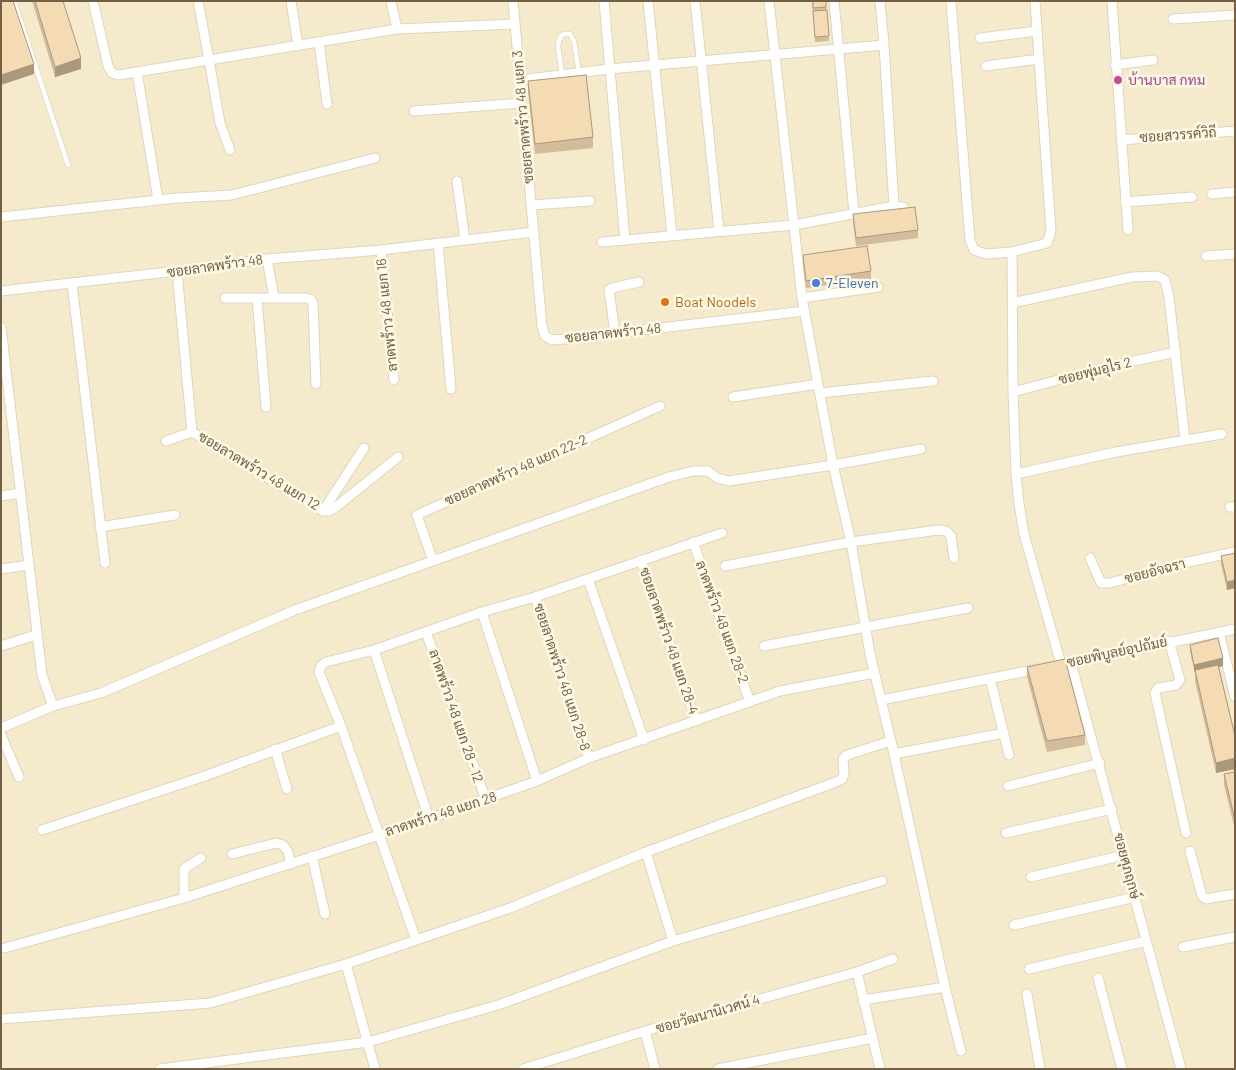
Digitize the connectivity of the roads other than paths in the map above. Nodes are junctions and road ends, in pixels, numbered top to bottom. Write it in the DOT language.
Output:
graph roads {
  1 [pos="14,1"];
  2 [pos="93,1"];
  3 [pos="198,1"];
  4 [pos="291,1"];
  5 [pos="391,1"];
  6 [pos="513,1"];
  7 [pos="604,1"];
  8 [pos="648,1"];
  9 [pos="695,1"];
  10 [pos="769,1"];
  11 [pos="834,1"];
  12 [pos="880,1"];
  13 [pos="951,1"];
  14 [pos="1035,1"];
  15 [pos="1112,1"];
  16 [pos="1235,15"];
  17 [pos="1173,19"];
  18 [pos="515,24"];
  19 [pos="397,29"];
  20 [pos="1037,31"];
  21 [pos="980,38"];
  22 [pos="319,42"];
  23 [pos="884,45"];
  24 [pos="298,46"];
  25 [pos="838,49"];
  26 [pos="774,55"];
  27 [pos="1039,59"];
  28 [pos="210,60"];
  29 [pos="1153,60"];
  30 [pos="700,61"];
  31 [pos="1115,65"];
  32 [pos="655,66"];
  33 [pos="986,66"];
  34 [pos="609,69"];
  35 [pos="137,72"];
  36 [pos="579,73"];
  37 [pos="562,75"];
  38 [pos="520,80"];
  39 [pos="522,103"];
  40 [pos="327,104"];
  41 [pos="414,112"];
  42 [pos="1235,131"];
  43 [pos="1121,140"];
  44 [pos="230,150"];
  45 [pos="375,158"];
  46 [pos="68,165"];
  47 [pos="457,181"];
  48 [pos="1235,192"];
  49 [pos="1212,194"];
  50 [pos="1192,197"];
  51 [pos="158,200"];
  52 [pos="590,201"];
  53 [pos="1125,202"];
  54 [pos="532,205"];
  55 [pos="854,213"];
  56 [pos="1,217"];
  57 [pos="794,225"];
  58 [pos="1128,230"];
  59 [pos="719,231"];
  60 [pos="534,232"];
  61 [pos="672,235"];
  62 [pos="465,240"];
  63 [pos="626,240"];
  64 [pos="602,242"];
  65 [pos="438,243"];
  66 [pos="381,250"];
  67 [pos="1012,252"];
  68 [pos="1235,254"];
  69 [pos="1206,256"];
  70 [pos="267,259"];
  71 [pos="177,271"];
  72 [pos="639,282"];
  73 [pos="72,283"];
  74 [pos="878,287"];
  75 [pos="1,291"];
  76 [pos="225,298"];
  77 [pos="257,298"];
  78 [pos="274,298"];
  79 [pos="802,298"];
  80 [pos="1012,303"];
  81 [pos="805,311"];
  82 [pos="1,327"];
  83 [pos="615,333"];
  84 [pos="1176,352"];
  85 [pos="394,380"];
  86 [pos="4,381"];
  87 [pos="932,381"];
  88 [pos="316,384"];
  89 [pos="451,389"];
  90 [pos="819,389"];
  91 [pos="1013,392"];
  92 [pos="732,397"];
  93 [pos="660,406"];
  94 [pos="266,407"];
  95 [pos="192,432"];
  96 [pos="1222,434"];
  97 [pos="1185,440"];
  98 [pos="166,441"];
  99 [pos="364,448"];
  100 [pos="921,449"];
  101 [pos="398,457"];
  102 [pos="833,465"];
  103 [pos="1016,474"];
  104 [pos="21,494"];
  105 [pos="1,496"];
  106 [pos="323,511"];
  107 [pos="175,515"];
  108 [pos="100,526"];
  109 [pos="722,533"];
  110 [pos="693,542"];
  111 [pos="851,542"];
  112 [pos="1235,552"];
  113 [pos="954,558"];
  114 [pos="1090,558"];
  115 [pos="433,560"];
  116 [pos="641,560"];
  117 [pos="105,563"];
  118 [pos="30,565"];
  119 [pos="725,566"];
  120 [pos="1,569"];
  121 [pos="588,579"];
  122 [pos="535,596"];
  123 [pos="968,608"];
  124 [pos="482,612"];
  125 [pos="865,626"];
  126 [pos="1235,628"];
  127 [pos="426,632"];
  128 [pos="1219,632"];
  129 [pos="36,635"];
  130 [pos="1,636"];
  131 [pos="1169,641"];
  132 [pos="2,646"];
  133 [pos="764,646"];
  134 [pos="374,650"];
  135 [pos="1071,663"];
  136 [pos="1052,666"];
  137 [pos="874,673"];
  138 [pos="990,678"];
  139 [pos="1235,697"];
  140 [pos="881,700"];
  141 [pos="750,702"];
  142 [pos="53,706"];
  143 [pos="696,721"];
  144 [pos="341,726"];
  145 [pos="1,728"];
  146 [pos="1004,734"];
  147 [pos="1,735"];
  148 [pos="644,740"];
  149 [pos="891,741"];
  150 [pos="275,749"];
  151 [pos="894,754"];
  152 [pos="1008,755"];
  153 [pos="589,758"];
  154 [pos="1100,763"];
  155 [pos="19,777"];
  156 [pos="537,781"];
  157 [pos="1008,786"];
  158 [pos="287,789"];
  159 [pos="486,800"];
  160 [pos="1112,809"];
  161 [pos="429,819"];
  162 [pos="42,830"];
  163 [pos="1006,833"];
  164 [pos="1186,833"];
  165 [pos="378,835"];
  166 [pos="1190,851"];
  167 [pos="646,852"];
  168 [pos="232,854"];
  169 [pos="1124,855"];
  170 [pos="312,856"];
  171 [pos="201,858"];
  172 [pos="291,864"];
  173 [pos="1031,877"];
  174 [pos="882,881"];
  175 [pos="1235,894"];
  176 [pos="1135,897"];
  177 [pos="184,898"];
  178 [pos="325,914"];
  179 [pos="1014,925"];
  180 [pos="1235,937"];
  181 [pos="416,940"];
  182 [pos="673,941"];
  183 [pos="1146,941"];
  184 [pos="1183,947"];
  185 [pos="5,948"];
  186 [pos="893,959"];
  187 [pos="346,964"];
  188 [pos="1029,969"];
  189 [pos="857,972"];
  190 [pos="1098,978"];
  191 [pos="945,987"];
  192 [pos="1026,994"];
  193 [pos="863,1000"];
  194 [pos="1,1019"];
  195 [pos="645,1031"];
  196 [pos="873,1038"];
  197 [pos="368,1042"];
  198 [pos="961,1051"];
  199 [pos="160,1069"];
  200 [pos="375,1069"];
  201 [pos="523,1069"];
  202 [pos="655,1069"];
  203 [pos="718,1069"];
  204 [pos="880,1069"];
  205 [pos="1040,1069"];
  206 [pos="1122,1069"];
  207 [pos="1181,1069"];
  1 -- 46 [label="lane"];
  2 -- 35 [label="street"];
  3 -- 28 [label="street"];
  4 -- 24 [label="street"];
  5 -- 19 [label="street"];
  6 -- 18 [label="street, ซอยลาดพร้าว 48 แยก 3"];
  7 -- 34 [label="street"];
  8 -- 32 [label="street"];
  9 -- 30 [label="street"];
  10 -- 26 [label="street"];
  11 -- 25 [label="street"];
  12 -- 23 [label="street"];
  13 -- 67 [label="street"];
  14 -- 20 [label="street"];
  15 -- 31 [label="street"];
  16 -- 17 [label="street"];
  18 -- 19 [label="street"];
  18 -- 38 [label="street, ซอยลาดพร้าว 48 แยก 3"];
  19 -- 22 [label="street"];
  20 -- 21 [label="street"];
  20 -- 27 [label="street"];
  22 -- 24 [label="street"];
  22 -- 40 [label="street"];
  23 -- 25 [label="street"];
  23 -- 55 [label="street"];
  24 -- 28 [label="street"];
  25 -- 26 [label="street"];
  25 -- 55 [label="street"];
  26 -- 30 [label="street"];
  26 -- 57 [label="street"];
  27 -- 33 [label="street"];
  27 -- 67 [label="street"];
  28 -- 35 [label="street"];
  28 -- 44 [label="street"];
  29 -- 31 [label="street"];
  30 -- 32 [label="street"];
  30 -- 59 [label="street"];
  31 -- 43 [label="street"];
  32 -- 34 [label="street"];
  32 -- 61 [label="street"];
  34 -- 36 [label="street"];
  34 -- 63 [label="street"];
  35 -- 51 [label="street"];
  36 -- 37 [label="street"];
  36 -- 37 [label="lane"];
  37 -- 38 [label="street"];
  38 -- 39 [label="street, ซอยลาดพร้าว 48 แยก 3"];
  39 -- 41 [label="street"];
  39 -- 54 [label="street, ซอยลาดพร้าว 48 แยก 3"];
  42 -- 43 [label="street, ซอยสวรรค์วิถี"];
  43 -- 53 [label="street"];
  45 -- 51 [label="street"];
  47 -- 62 [label="street"];
  48 -- 49 [label="street"];
  50 -- 53 [label="street"];
  51 -- 56 [label="street"];
  52 -- 54 [label="street"];
  53 -- 58 [label="street"];
  54 -- 60 [label="street, ซอยลาดพร้าว 48 แยก 3"];
  55 -- 57 [label="street"];
  57 -- 59 [label="street"];
  57 -- 79 [label="street"];
  59 -- 61 [label="street"];
  60 -- 62 [label="street, ซอยลาดพร้าว 48"];
  60 -- 83 [label="street, ซอยลาดพร้าว 48"];
  61 -- 63 [label="street"];
  62 -- 65 [label="street, ซอยลาดพร้าว 48"];
  63 -- 64 [label="street"];
  65 -- 66 [label="street, ซอยลาดพร้าว 48"];
  65 -- 89 [label="street"];
  66 -- 70 [label="street, ซอยลาดพร้าว 48"];
  66 -- 85 [label="street, ลาดพร้าว 48 แยก 16"];
  67 -- 80 [label="street"];
  68 -- 69 [label="street"];
  70 -- 71 [label="street, ซอยลาดพร้าว 48"];
  70 -- 78 [label="street"];
  71 -- 73 [label="street, ซอยลาดพร้าว 48"];
  71 -- 95 [label="street, ซอยลาดพร้าว 48 แยก 12"];
  72 -- 83 [label="street"];
  73 -- 75 [label="street, ซอยลาดพร้าว 48"];
  73 -- 108 [label="street"];
  74 -- 79 [label="street"];
  76 -- 77 [label="street"];
  77 -- 78 [label="street"];
  77 -- 94 [label="street"];
  78 -- 88 [label="street"];
  79 -- 81 [label="street"];
  80 -- 84 [label="street"];
  80 -- 91 [label="street"];
  81 -- 83 [label="street, ซอยลาดพร้าว 48"];
  81 -- 90 [label="street"];
  82 -- 86 [label="street"];
  84 -- 91 [label="street, ซอยพุ่มอุไร 2"];
  84 -- 97 [label="street"];
  86 -- 104 [label="street"];
  87 -- 90 [label="street"];
  90 -- 92 [label="street"];
  90 -- 102 [label="street"];
  91 -- 103 [label="street"];
  93 -- 115 [label="street, ซอยลาดพร้าว 48 แยก 22-2"];
  95 -- 98 [label="street"];
  95 -- 106 [label="street, ซอยลาดพร้าว 48 แยก 12"];
  96 -- 97 [label="street"];
  97 -- 103 [label="street"];
  99 -- 106 [label="street, ซอยลาดพร้าว 48 แยก 12"];
  100 -- 102 [label="street"];
  101 -- 106 [label="street"];
  102 -- 111 [label="street"];
  102 -- 115 [label="street"];
  103 -- 136 [label="street"];
  104 -- 105 [label="street"];
  104 -- 118 [label="street"];
  107 -- 108 [label="street"];
  108 -- 117 [label="street"];
  109 -- 110 [label="street"];
  110 -- 116 [label="street"];
  110 -- 141 [label="street, ลาดพร้าว 48 แยก 28-2"];
  111 -- 113 [label="street"];
  111 -- 119 [label="street"];
  111 -- 125 [label="street"];
  112 -- 114 [label="street, ซอยอัจฉรา"];
  115 -- 142 [label="street"];
  116 -- 121 [label="street"];
  116 -- 143 [label="street, ซอยลาดพร้าว 48 แยก 28-4"];
  118 -- 120 [label="street"];
  118 -- 129 [label="street"];
  121 -- 122 [label="street"];
  121 -- 148 [label="street"];
  122 -- 124 [label="street"];
  122 -- 153 [label="street, ซอยลาดพร้าว 48 แยก 28-8"];
  123 -- 125 [label="street"];
  124 -- 127 [label="street"];
  124 -- 156 [label="street"];
  125 -- 133 [label="street"];
  125 -- 137 [label="street"];
  126 -- 128 [label="street, ซอยพิบูลย์อุปถัมย์"];
  127 -- 134 [label="street"];
  127 -- 159 [label="street, ลาดพร้าว 48 แยก 28 - 12"];
  128 -- 131 [label="street, ซอยพิบูลย์อุปถัมย์"];
  128 -- 139 [label="street"];
  129 -- 132 [label="street"];
  129 -- 142 [label="street"];
  130 -- 132 [label="street"];
  131 -- 135 [label="street, ซอยพิบูลย์อุปถัมย์"];
  131 -- 164 [label="street"];
  134 -- 144 [label="street"];
  134 -- 161 [label="street"];
  135 -- 136 [label="street, ซอยพิบูลย์อุปถัมย์"];
  135 -- 154 [label="street, ซอยศุภฤกษ์"];
  136 -- 138 [label="street, ซอยพิบูลย์อุปถัมย์"];
  137 -- 140 [label="street"];
  137 -- 141 [label="street, ลาดพร้าว 48 แยก 28"];
  138 -- 140 [label="street, ซอยพิบูลย์อุปถัมย์"];
  138 -- 146 [label="street"];
  140 -- 149 [label="street"];
  141 -- 143 [label="street, ลาดพร้าว 48 แยก 28"];
  142 -- 145 [label="street"];
  143 -- 148 [label="street, ลาดพร้าว 48 แยก 28"];
  144 -- 150 [label="street"];
  144 -- 165 [label="street"];
  146 -- 151 [label="street"];
  146 -- 152 [label="street"];
  147 -- 155 [label="street"];
  148 -- 153 [label="street, ลาดพร้าว 48 แยก 28"];
  149 -- 151 [label="street"];
  149 -- 167 [label="street"];
  150 -- 158 [label="street"];
  150 -- 162 [label="street"];
  151 -- 191 [label="street"];
  153 -- 156 [label="street, ลาดพร้าว 48 แยก 28"];
  154 -- 157 [label="street"];
  154 -- 160 [label="street, ซอยศุภฤกษ์"];
  156 -- 159 [label="street, ลาดพร้าว 48 แยก 28"];
  159 -- 161 [label="street, ลาดพร้าว 48 แยก 28"];
  160 -- 163 [label="street"];
  160 -- 169 [label="street, ซอยศุภฤกษ์"];
  161 -- 165 [label="street, ลาดพร้าว 48 แยก 28"];
  165 -- 170 [label="street, ลาดพร้าว 48 แยก 28"];
  165 -- 181 [label="street"];
  166 -- 175 [label="street"];
  167 -- 181 [label="street"];
  167 -- 182 [label="street"];
  168 -- 172 [label="street"];
  169 -- 173 [label="street"];
  169 -- 176 [label="street, ซอยศุภฤกษ์"];
  170 -- 172 [label="street, ลาดพร้าว 48 แยก 28"];
  170 -- 178 [label="street"];
  171 -- 177 [label="street"];
  172 -- 177 [label="street, ลาดพร้าว 48 แยก 28"];
  174 -- 182 [label="street"];
  176 -- 179 [label="street"];
  176 -- 183 [label="street, ซอยศุภฤกษ์"];
  177 -- 185 [label="street, ลาดพร้าว 48 แยก 28"];
  180 -- 184 [label="street"];
  181 -- 187 [label="street"];
  182 -- 197 [label="street"];
  183 -- 188 [label="street"];
  183 -- 207 [label="street, ซอยศุภฤกษ์"];
  186 -- 189 [label="street, ซอยวัฒนานิเวศน์ 4"];
  187 -- 194 [label="street"];
  187 -- 197 [label="street"];
  189 -- 193 [label="street"];
  189 -- 195 [label="street, ซอยวัฒนานิเวศน์ 4"];
  190 -- 206 [label="street"];
  191 -- 193 [label="street"];
  191 -- 198 [label="street"];
  192 -- 205 [label="street"];
  193 -- 196 [label="street"];
  195 -- 201 [label="street, ซอยวัฒนานิเวศน์ 4"];
  195 -- 202 [label="street"];
  196 -- 203 [label="street"];
  196 -- 204 [label="street"];
  197 -- 199 [label="street"];
  197 -- 200 [label="street"];
}
